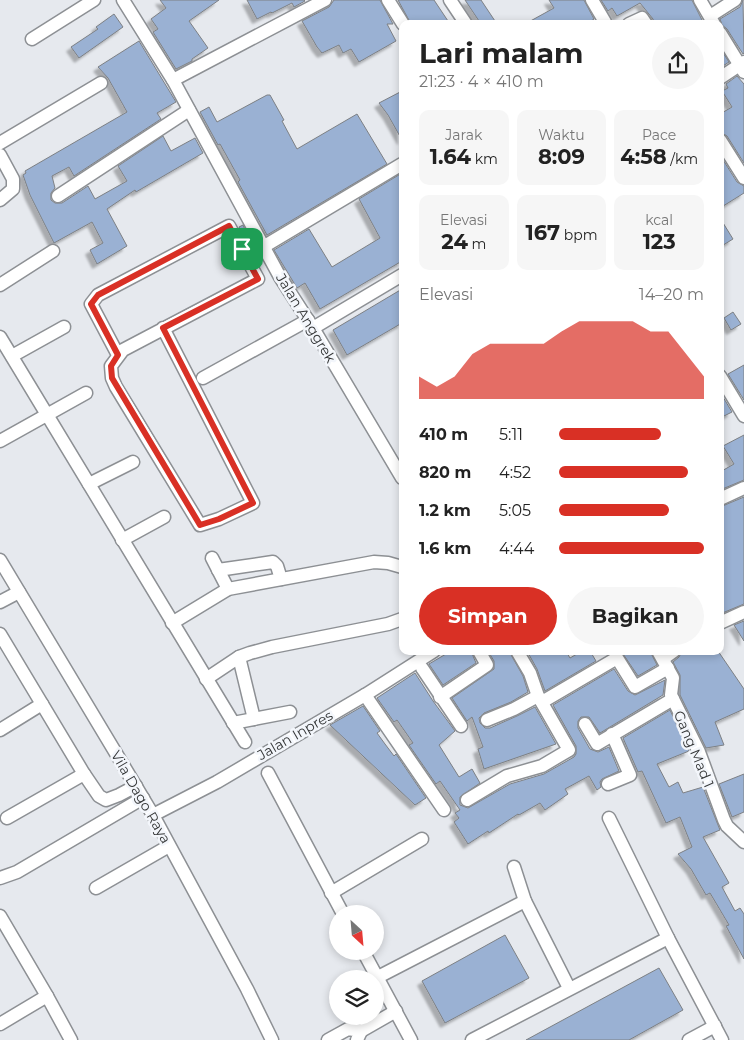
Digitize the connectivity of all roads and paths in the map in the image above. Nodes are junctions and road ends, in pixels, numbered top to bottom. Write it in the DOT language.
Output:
graph roads {
  1 [pos="94,0"];
  2 [pos="123,0"];
  3 [pos="325,0"];
  4 [pos="388,0"];
  5 [pos="450,0"];
  6 [pos="592,0"];
  7 [pos="700,0"];
  8 [pos="735,0"];
  9 [pos="400,20"];
  10 [pos="463,20"];
  11 [pos="604,20"];
  12 [pos="712,20"];
  13 [pos="32,39"];
  14 [pos="724,39"];
  15 [pos="743,67"];
  16 [pos="724,76"];
  17 [pos="173,80"];
  18 [pos="101,83"];
  19 [pos="189,110"];
  20 [pos="0,143"];
  21 [pos="724,146"];
  22 [pos="0,156"];
  23 [pos="399,166"];
  24 [pos="744,178"];
  25 [pos="58,196"];
  26 [pos="0,200"];
  27 [pos="261,244"];
  28 [pos="242,249"];
  29 [pos="53,251"];
  30 [pos="399,277"];
  31 [pos="0,285"];
  32 [pos="311,324"];
  33 [pos="64,327"];
  34 [pos="163,328"];
  35 [pos="0,337"];
  36 [pos="118,355"];
  37 [pos="12,356"];
  38 [pos="203,378"];
  39 [pos="724,383"];
  40 [pos="86,393"];
  41 [pos="46,415"];
  42 [pos="744,416"];
  43 [pos="0,441"];
  44 [pos="133,462"];
  45 [pos="399,473"];
  46 [pos="89,484"];
  47 [pos="744,488"];
  48 [pos="724,497"];
  49 [pos="164,517"];
  50 [pos="122,540"];
  51 [pos="212,558"];
  52 [pos="0,560"];
  53 [pos="399,566"];
  54 [pos="218,570"];
  55 [pos="281,579"];
  56 [pos="228,589"];
  57 [pos="19,592"];
  58 [pos="0,602"];
  59 [pos="744,612"];
  60 [pos="399,620"];
  61 [pos="724,621"];
  62 [pos="172,623"];
  63 [pos="0,634"];
  64 [pos="427,655"];
  65 [pos="482,655"];
  66 [pos="519,655"];
  67 [pos="239,657"];
  68 [pos="663,660"];
  69 [pos="422,668"];
  70 [pos="206,679"];
  71 [pos="364,694"];
  72 [pos="440,697"];
  73 [pos="540,699"];
  74 [pos="673,699"];
  75 [pos="42,704"];
  76 [pos="290,712"];
  77 [pos="254,719"];
  78 [pos="487,720"];
  79 [pos="233,723"];
  80 [pos="585,724"];
  81 [pos="460,726"];
  82 [pos="0,730"];
  83 [pos="612,734"];
  84 [pos="245,742"];
  85 [pos="268,773"];
  86 [pos="84,774"];
  87 [pos="608,784"];
  88 [pos="136,786"];
  89 [pos="143,798"];
  90 [pos="467,800"];
  91 [pos="444,810"];
  92 [pos="153,815"];
  93 [pos="7,818"];
  94 [pos="609,818"];
  95 [pos="422,839"];
  96 [pos="744,842"];
  97 [pos="169,846"];
  98 [pos="514,867"];
  99 [pos="0,878"];
  100 [pos="96,888"];
  101 [pos="332,893"];
  102 [pos="525,901"];
  103 [pos="338,905"];
  104 [pos="0,916"];
  105 [pos="668,938"];
  106 [pos="384,974"];
  107 [pos="384,988"];
  108 [pos="569,988"];
  109 [pos="48,996"];
  110 [pos="396,1011"];
  111 [pos="0,1024"];
  112 [pos="715,1026"];
  113 [pos="359,1036"];
  114 [pos="70,1040"];
  115 [pos="272,1040"];
  116 [pos="328,1040"];
  117 [pos="411,1040"];
  118 [pos="472,1040"];
  119 [pos="689,1040"];
  120 [pos="722,1040"];
  1 -- 13 [label="street"];
  2 -- 17 [label="street, Jalan Anggrek"];
  3 -- 17 [label="street"];
  4 -- 9 [label="street"];
  5 -- 10 [label="street"];
  6 -- 11 [label="street"];
  7 -- 12 [label="street"];
  8 -- 12 [label="street"];
  14 -- 15 [label="street"];
  15 -- 16 [label="street"];
  17 -- 19 [label="street, Jalan Anggrek"];
  18 -- 20 [label="street"];
  19 -- 25 [label="street"];
  19 -- 27 [label="street, Jalan Anggrek"];
  21 -- 24 [label="street"];
  22 -- 26 [label="street"];
  23 -- 27 [label="street"];
  27 -- 28 [label="street"];
  27 -- 32 [label="street, Jalan Anggrek"];
  28 -- 34 [label="street"];
  28 -- 36 [label="street"];
  29 -- 31 [label="street"];
  30 -- 32 [label="street"];
  32 -- 38 [label="street"];
  32 -- 45 [label="street, Jalan Anggrek"];
  33 -- 37 [label="street"];
  34 -- 36 [label="street"];
  34 -- 36 [label="street"];
  35 -- 37 [label="street"];
  37 -- 41 [label="street"];
  39 -- 42 [label="street"];
  40 -- 41 [label="street"];
  41 -- 43 [label="street"];
  41 -- 46 [label="street"];
  44 -- 46 [label="street"];
  46 -- 50 [label="street"];
  47 -- 48 [label="street"];
  49 -- 50 [label="street"];
  50 -- 62 [label="street"];
  51 -- 54 [label="street"];
  52 -- 57 [label="street, Vila Dago Raya"];
  53 -- 55 [label="street"];
  54 -- 55 [label="street"];
  54 -- 56 [label="street"];
  55 -- 56 [label="street"];
  56 -- 62 [label="street"];
  57 -- 58 [label="street"];
  57 -- 88 [label="street, Vila Dago Raya"];
  59 -- 61 [label="street"];
  60 -- 67 [label="street"];
  62 -- 70 [label="street"];
  63 -- 75 [label="street"];
  64 -- 71 [label="street, Jalan Inpres"];
  65 -- 72 [label="street"];
  66 -- 73 [label="street"];
  67 -- 70 [label="street"];
  67 -- 77 [label="street"];
  68 -- 73 [label="street"];
  68 -- 74 [label="street, Gang Mad 1"];
  69 -- 72 [label="street"];
  70 -- 79 [label="street"];
  71 -- 91 [label="street"];
  71 -- 92 [label="street, Jalan Inpres"];
  72 -- 81 [label="street"];
  73 -- 78 [label="street"];
  73 -- 90 [label="street"];
  74 -- 83 [label="street"];
  74 -- 96 [label="street, Gang Mad 1"];
  75 -- 82 [label="street"];
  75 -- 86 [label="street"];
  76 -- 77 [label="street"];
  77 -- 79 [label="street"];
  79 -- 84 [label="street"];
  80 -- 83 [label="street"];
  83 -- 87 [label="street"];
  85 -- 101 [label="street"];
  86 -- 88 [label="street"];
  86 -- 93 [label="street"];
  88 -- 89 [label="street, Vila Dago Raya"];
  89 -- 92 [label="street, Vila Dago Raya"];
  89 -- 99 [label="street"];
  92 -- 97 [label="street, Vila Dago Raya"];
  94 -- 105 [label="street"];
  95 -- 101 [label="street"];
  97 -- 100 [label="street"];
  97 -- 115 [label="street, Vila Dago Raya"];
  98 -- 102 [label="street"];
  101 -- 103 [label="street"];
  102 -- 106 [label="street"];
  102 -- 108 [label="street"];
  104 -- 109 [label="street"];
  105 -- 108 [label="street"];
  105 -- 112 [label="street"];
  107 -- 110 [label="street"];
  108 -- 118 [label="street"];
  109 -- 111 [label="street"];
  109 -- 114 [label="street"];
  110 -- 113 [label="street"];
  110 -- 117 [label="street"];
  112 -- 119 [label="street"];
  112 -- 120 [label="street"];
  113 -- 116 [label="street"];
}
